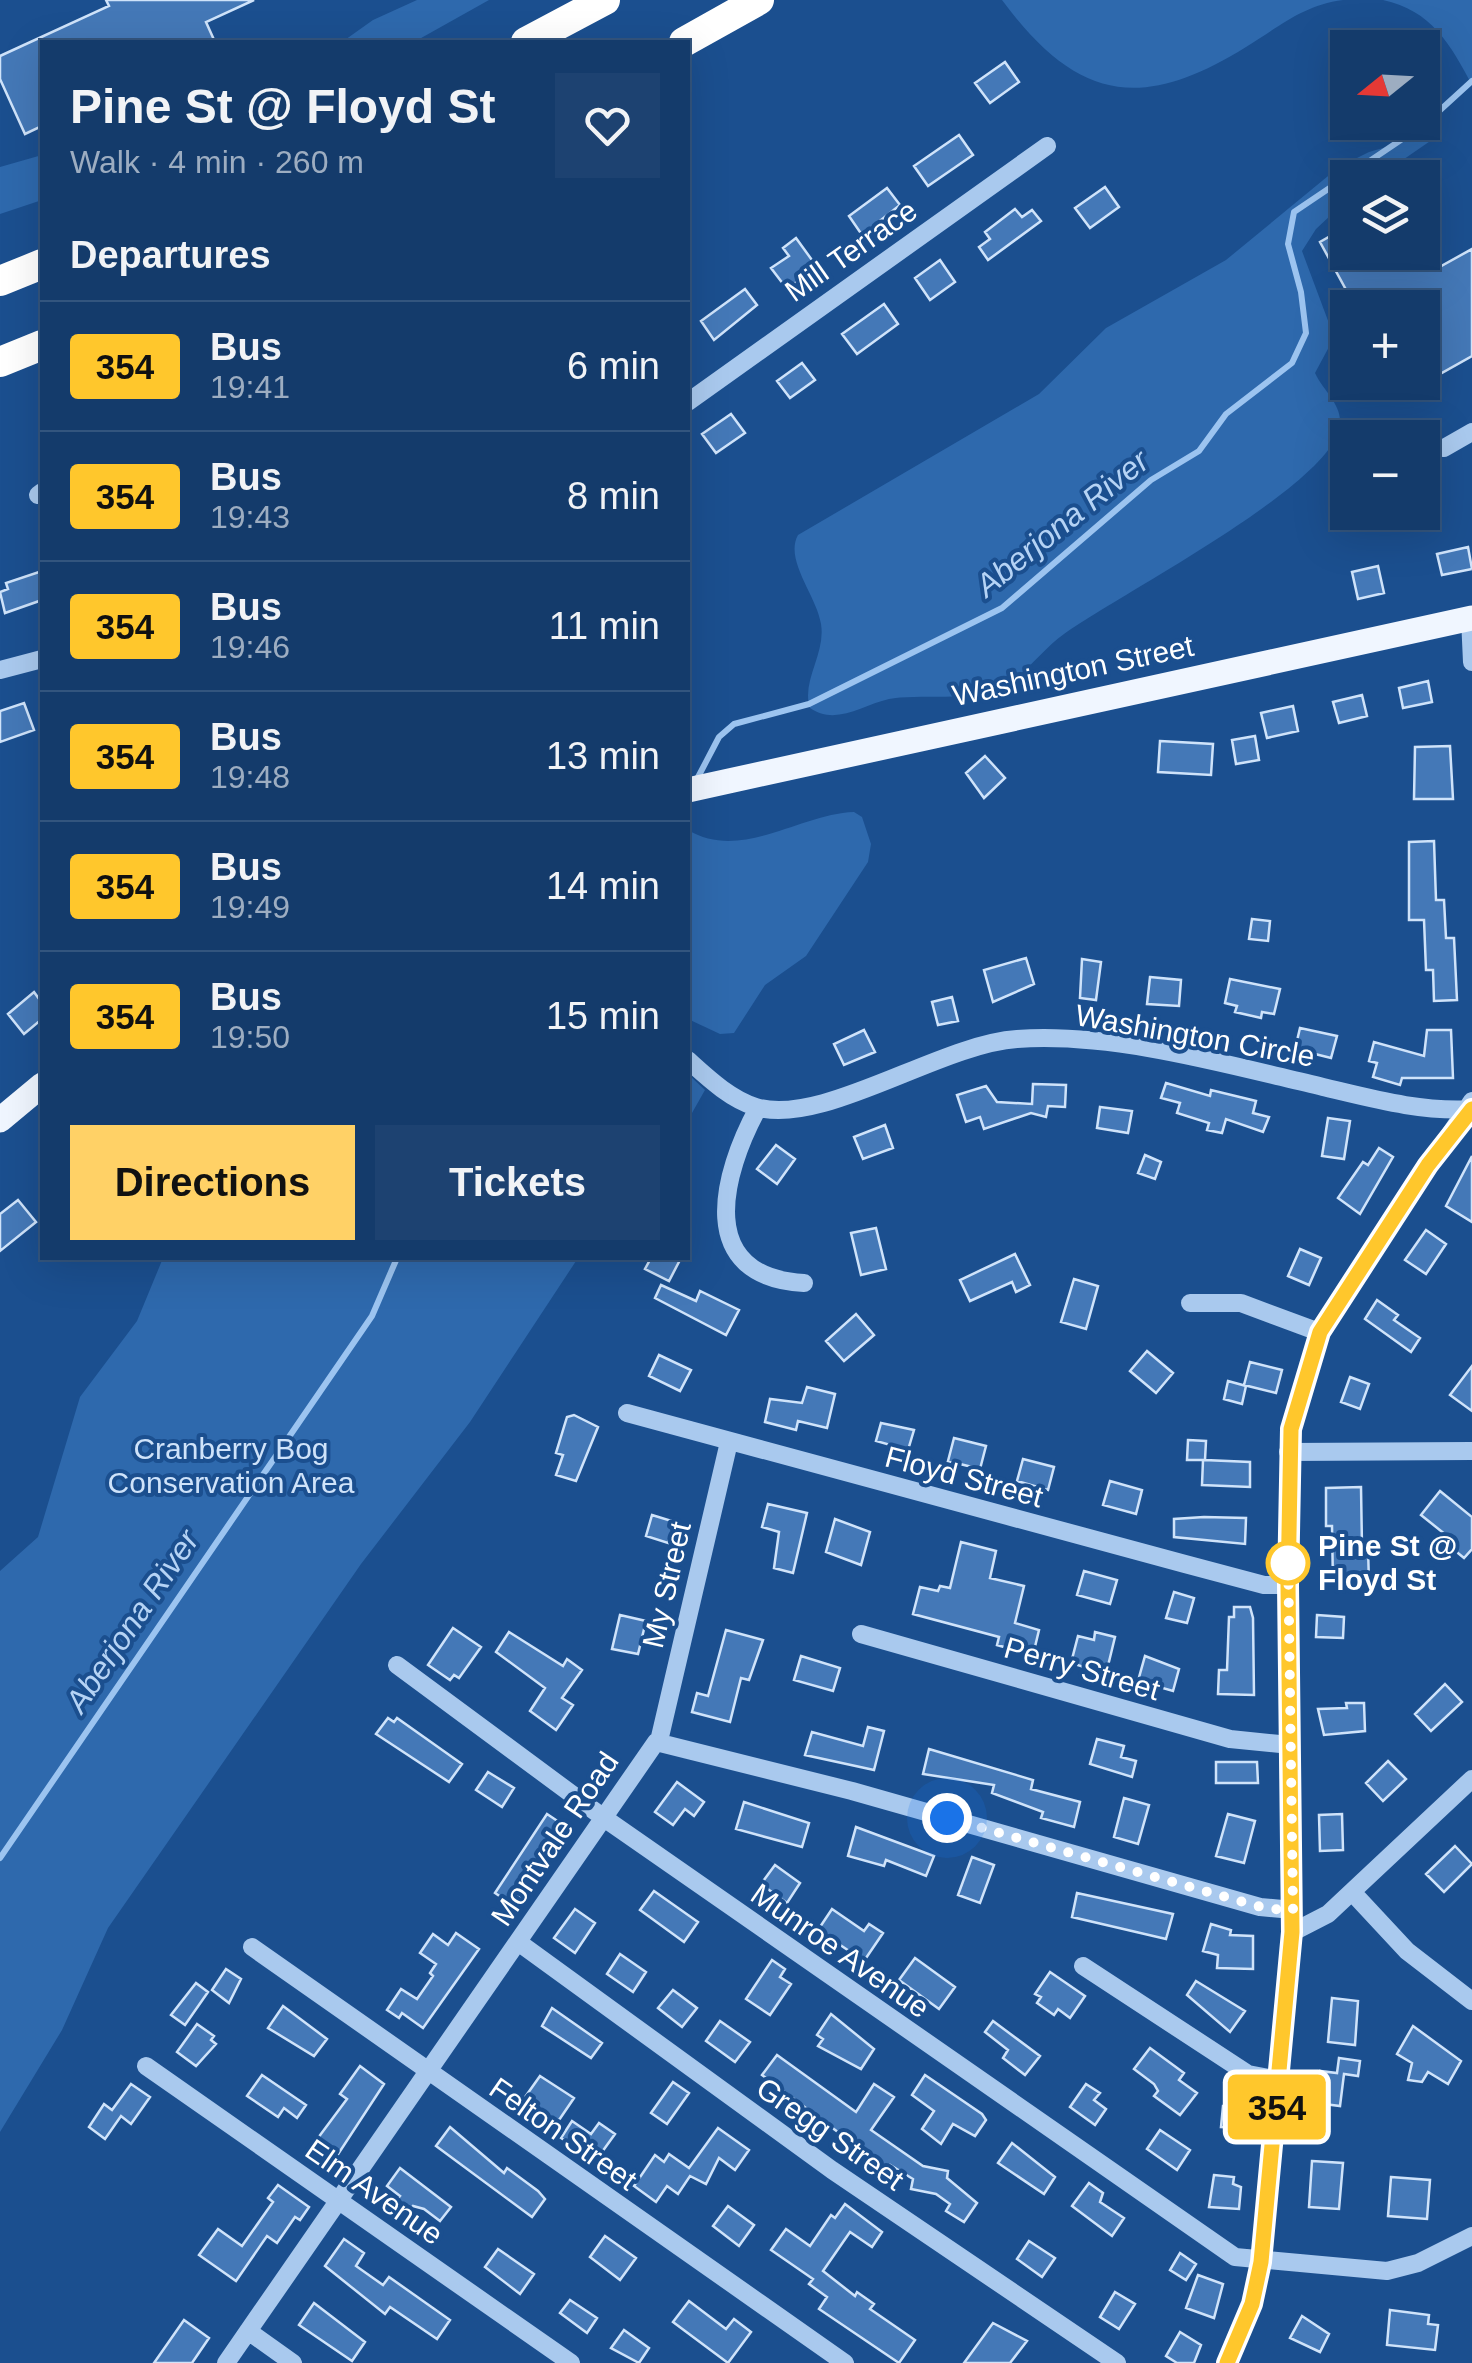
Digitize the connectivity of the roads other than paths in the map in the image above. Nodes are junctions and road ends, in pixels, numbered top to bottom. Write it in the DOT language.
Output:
graph roads {
  1 [pos="604,0"];
  2 [pos="759,0"];
  3 [pos="530,40"];
  4 [pos="688,40"];
  5 [pos="1047,146"];
  6 [pos="40,265"];
  7 [pos="0,281"];
  8 [pos="40,346"];
  9 [pos="0,362"];
  10 [pos="690,401"];
  11 [pos="1472,432"];
  12 [pos="1444,448"];
  13 [pos="1471,618"];
  14 [pos="40,660"];
  15 [pos="1472,662"];
  16 [pos="0,670"];
  17 [pos="690,790"];
  18 [pos="690,1062"];
  19 [pos="40,1087"];
  20 [pos="1471,1107"];
  21 [pos="758,1108"];
  22 [pos="0,1120"];
  23 [pos="804,1284"];
  24 [pos="1190,1303"];
  25 [pos="1320,1332"];
  26 [pos="627,1414"];
  27 [pos="729,1442"];
  28 [pos="1472,1451"];
  29 [pos="1288,1452"];
  30 [pos="1288,1585"];
  31 [pos="860,1634"];
  32 [pos="398,1665"];
  33 [pos="658,1741"];
  34 [pos="1290,1745"];
  35 [pos="1472,1778"];
  36 [pos="604,1818"];
  37 [pos="1353,1893"];
  38 [pos="1293,1910"];
  39 [pos="1292,1932"];
  40 [pos="518,1942"];
  41 [pos="252,1947"];
  42 [pos="1083,1966"];
  43 [pos="1472,2001"];
  44 [pos="146,2066"];
  45 [pos="427,2073"];
  46 [pos="1279,2080"];
  47 [pos="338,2201"];
  48 [pos="1472,2236"];
  49 [pos="1261,2262"];
  50 [pos="248,2331"];
  51 [pos="226,2363"];
  52 [pos="294,2363"];
  53 [pos="571,2363"];
  54 [pos="845,2363"];
  55 [pos="1117,2363"];
  56 [pos="1227,2363"];
  1 -- 3 [label="highway"];
  2 -- 4 [label="highway"];
  5 -- 10 [label="street, Mill Terrace"];
  6 -- 7 [label="highway"];
  8 -- 9 [label="highway"];
  11 -- 12 [label="street"];
  13 -- 15 [label="street"];
  13 -- 17 [label="main road, Washington Street"];
  14 -- 16 [label="street"];
  18 -- 21 [label="street"];
  19 -- 22 [label="main road"];
  20 -- 21 [label="street, Washington Circle"];
  20 -- 25 [label="street"];
  21 -- 23 [label="street"];
  24 -- 25 [label="street"];
  25 -- 29 [label="street"];
  26 -- 27 [label="street, Floyd Street"];
  27 -- 30 [label="street, Floyd Street"];
  27 -- 33 [label="street, My Street"];
  28 -- 29 [label="street"];
  29 -- 30 [label="street"];
  30 -- 34 [label="street"];
  31 -- 34 [label="street, Perry Street"];
  32 -- 36 [label="street, Munroe Avenue"];
  33 -- 36 [label="street, Montvale Road"];
  33 -- 38 [label="street, Montvale Road"];
  34 -- 38 [label="street"];
  35 -- 37 [label="street"];
  36 -- 40 [label="street, Montvale Road"];
  36 -- 49 [label="street, Munroe Avenue"];
  37 -- 39 [label="street"];
  37 -- 43 [label="street"];
  38 -- 39 [label="street"];
  39 -- 46 [label="street"];
  40 -- 45 [label="street, Montvale Road"];
  40 -- 55 [label="street, Gregg Street"];
  41 -- 45 [label="street, Felton Street"];
  42 -- 46 [label="street"];
  44 -- 47 [label="street, Elm Avenue"];
  45 -- 47 [label="street, Montvale Road"];
  45 -- 54 [label="street, Felton Street"];
  46 -- 49 [label="street"];
  47 -- 50 [label="street, Montvale Road"];
  47 -- 53 [label="street, Elm Avenue"];
  48 -- 49 [label="street, Munroe Avenue"];
  49 -- 56 [label="street"];
  50 -- 51 [label="street, Montvale Road"];
  50 -- 52 [label="street"];
}
